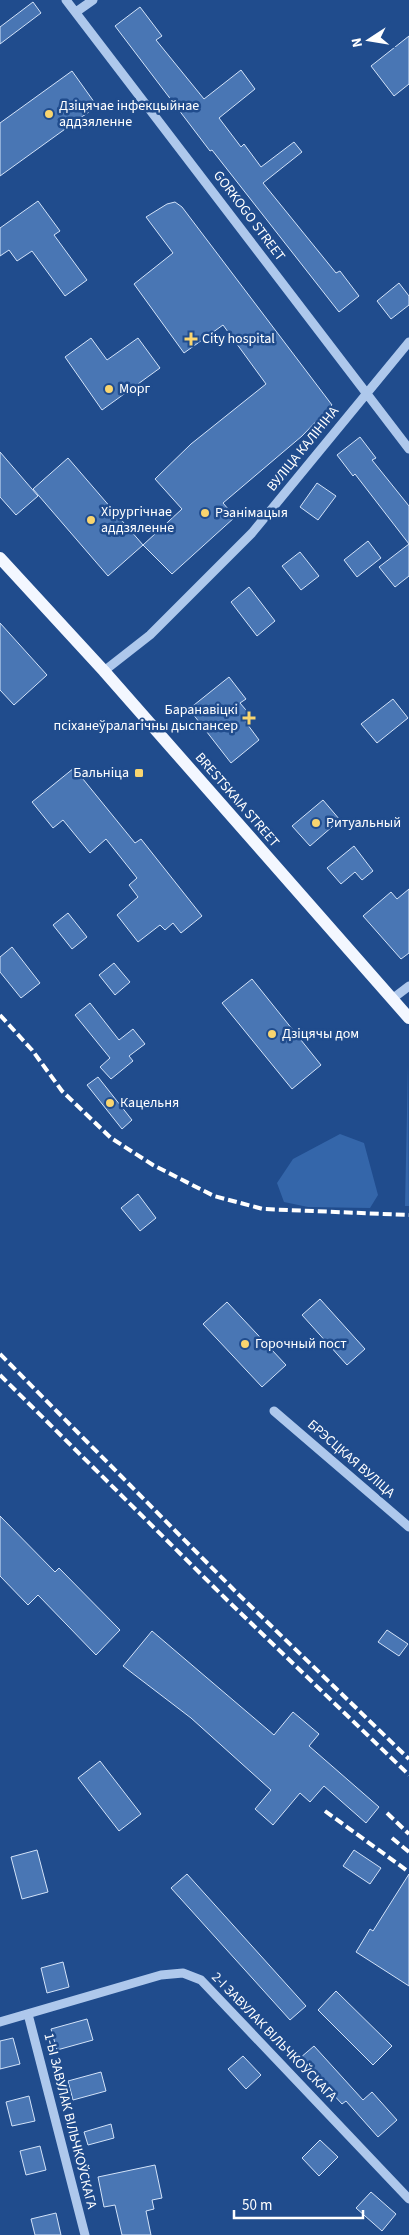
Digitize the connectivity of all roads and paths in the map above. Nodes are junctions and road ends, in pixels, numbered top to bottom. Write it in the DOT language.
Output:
graph roads {
  1 [pos="66,0"];
  2 [pos="93,0"];
  3 [pos="76,12"];
  4 [pos="409,342"];
  5 [pos="366,393"];
  6 [pos="409,449"];
  7 [pos="0,558"];
  8 [pos="104,671"];
  9 [pos="409,986"];
  10 [pos="392,999"];
  11 [pos="409,1018"];
  12 [pos="274,1412"];
  13 [pos="409,1527"];
  14 [pos="28,2014"];
  15 [pos="0,2022"];
  16 [pos="409,2199"];
  17 [pos="85,2235"];
  1 -- 3 [label="street, GORKOGO STREET"];
  2 -- 3 [label="street"];
  3 -- 5 [label="street, GORKOGO STREET"];
  4 -- 5 [label="street, ВУЛІЦА КАЛІНІНА"];
  5 -- 6 [label="street, GORKOGO STREET"];
  5 -- 8 [label="street, ВУЛІЦА КАЛІНІНА"];
  7 -- 8 [label="main road, BRESTSKAIA STREET"];
  8 -- 10 [label="main road, BRESTSKAIA STREET"];
  9 -- 10 [label="street"];
  10 -- 11 [label="main road, BRESTSKAIA STREET"];
  12 -- 13 [label="street, БРЭСЦКАЯ ВУЛІЦА"];
  14 -- 15 [label="street, 2-І ЗАВУЛАК ВІЛЬЧКОЎСКАГА"];
  14 -- 16 [label="street, 2-І ЗАВУЛАК ВІЛЬЧКОЎСКАГА"];
  14 -- 17 [label="street, 1-Ы ЗАВУЛАК ВІЛЬЧКОЎСКАГА"];
}
